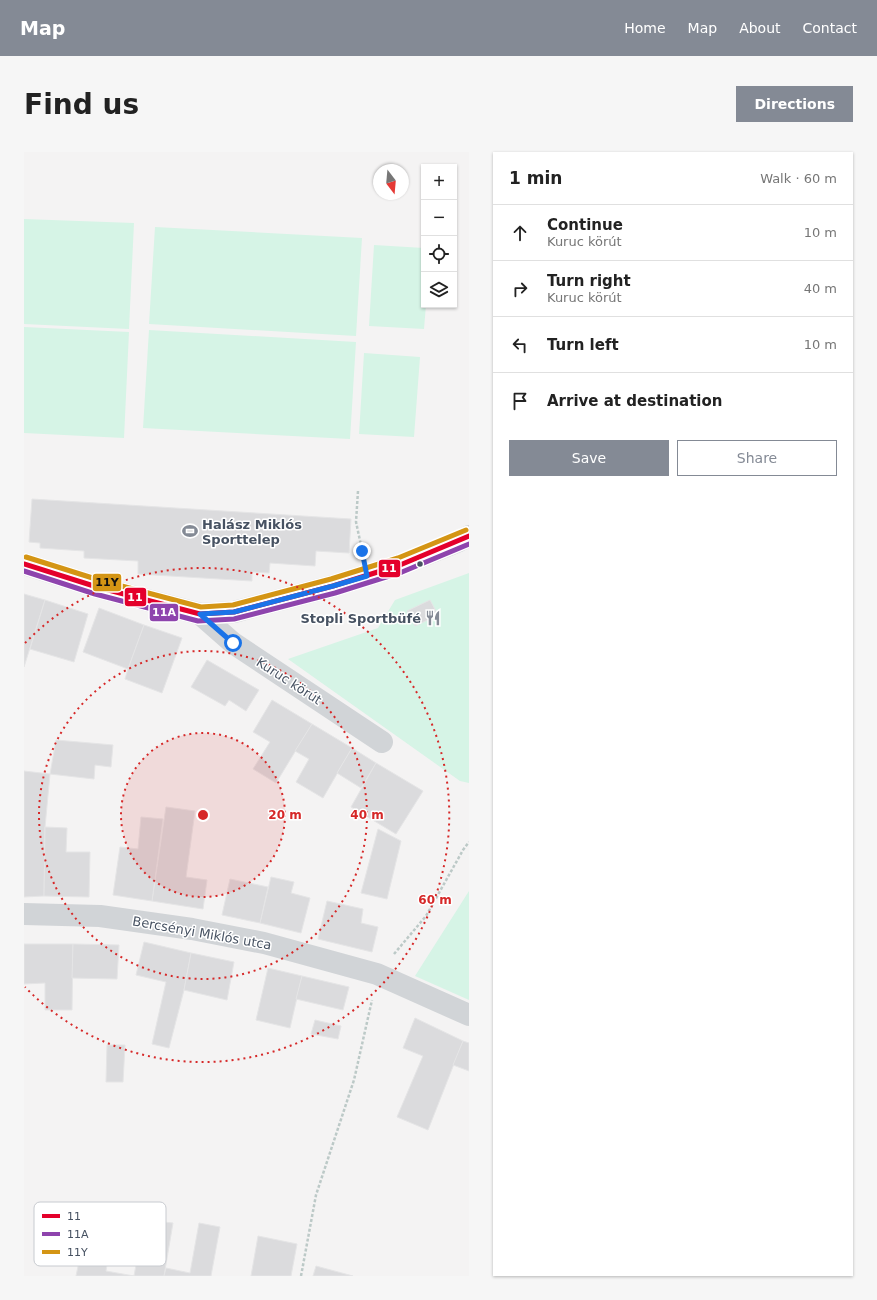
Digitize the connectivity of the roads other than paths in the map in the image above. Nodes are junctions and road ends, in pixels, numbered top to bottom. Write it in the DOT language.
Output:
graph roads {
  1 [pos="469,536"];
  2 [pos="24,564"];
  3 [pos="200,614"];
  4 [pos="382,742"];
  5 [pos="24,914"];
  6 [pos="469,1015"];
  1 -- 3 [label="street, Kuruc körút"];
  2 -- 3 [label="street, Kuruc körút"];
  3 -- 4 [label="street, Kuruc körút"];
  5 -- 6 [label="street, Bercsényi Miklós utca"];
}
